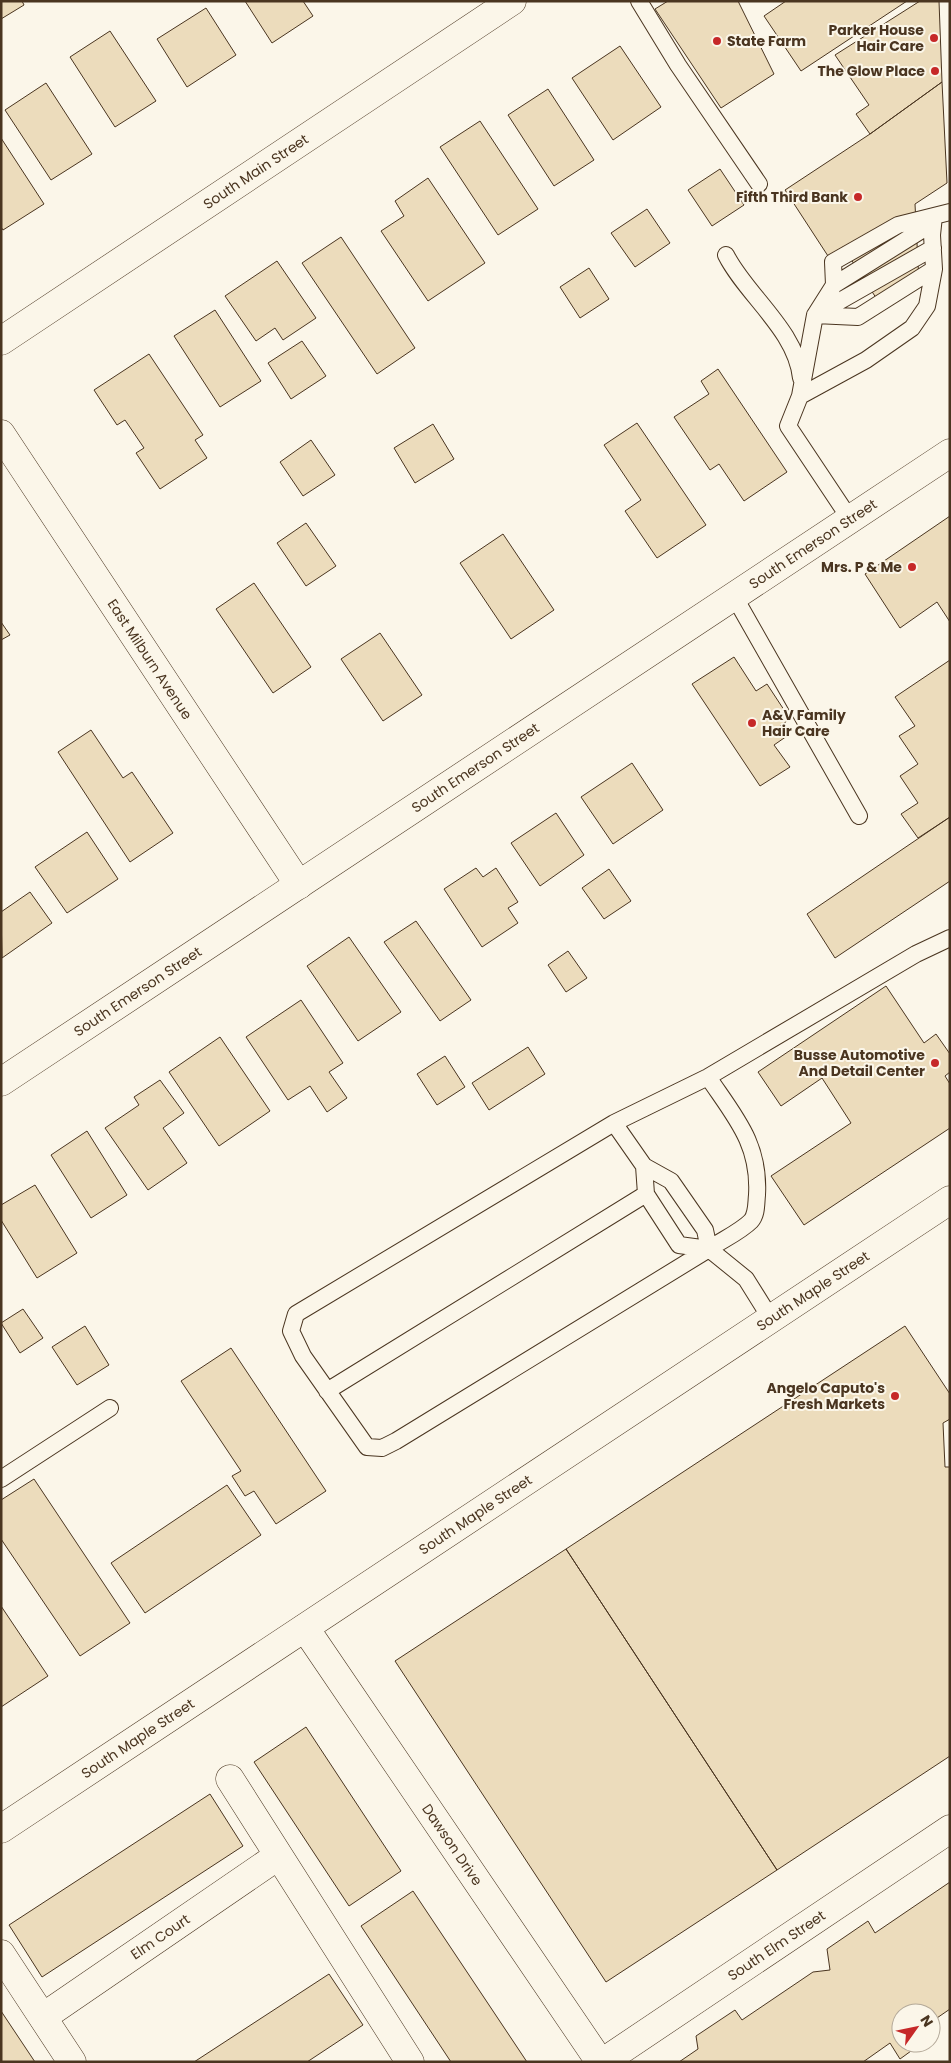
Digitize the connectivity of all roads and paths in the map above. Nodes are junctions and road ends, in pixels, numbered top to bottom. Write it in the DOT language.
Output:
graph roads {
  1 [pos="512,1"];
  2 [pos="639,1"];
  3 [pos="759,184"];
  4 [pos="939,217"];
  5 [pos="933,248"];
  6 [pos="726,255"];
  7 [pos="934,269"];
  8 [pos="815,315"];
  9 [pos="1,341"];
  10 [pos="800,396"];
  11 [pos="1,434"];
  12 [pos="950,453"];
  13 [pos="850,519"];
  14 [pos="734,596"];
  15 [pos="859,816"];
  16 [pos="299,885"];
  17 [pos="950,938"];
  18 [pos="708,1077"];
  19 [pos="1,1082"];
  20 [pos="614,1123"];
  21 [pos="644,1166"];
  22 [pos="646,1194"];
  23 [pos="950,1200"];
  24 [pos="709,1249"];
  25 [pos="771,1319"];
  26 [pos="327,1392"];
  27 [pos="110,1408"];
  28 [pos="1,1479"];
  29 [pos="305,1628"];
  30 [pos="230,1779"];
  31 [pos="1,1829"];
  32 [pos="950,1830"];
  33 [pos="278,1856"];
  34 [pos="1,1954"];
  35 [pos="42,2017"];
  36 [pos="72,2062"];
  37 [pos="410,2062"];
  38 [pos="601,2062"];
  1 -- 9 [label="street, South Main Street"];
  2 -- 3 [label="lane"];
  4 -- 5 [label="lane"];
  4 -- 8 [label="lane"];
  5 -- 7 [label="lane"];
  5 -- 8 [label="lane"];
  6 -- 10 [label="lane"];
  7 -- 8 [label="lane"];
  7 -- 10 [label="lane"];
  8 -- 10 [label="lane"];
  10 -- 13 [label="lane"];
  11 -- 16 [label="street, East Milburn Avenue"];
  12 -- 13 [label="street, South Emerson Street"];
  13 -- 14 [label="street, South Emerson Street"];
  14 -- 15 [label="lane"];
  14 -- 16 [label="street, South Emerson Street"];
  16 -- 19 [label="street, South Emerson Street"];
  17 -- 18 [label="lane"];
  18 -- 20 [label="lane"];
  18 -- 24 [label="lane"];
  20 -- 21 [label="lane"];
  20 -- 26 [label="lane"];
  21 -- 22 [label="lane"];
  21 -- 24 [label="lane"];
  22 -- 24 [label="lane"];
  22 -- 26 [label="lane"];
  23 -- 25 [label="street, South Maple Street"];
  24 -- 25 [label="lane"];
  24 -- 26 [label="lane"];
  25 -- 29 [label="street, South Maple Street"];
  27 -- 28 [label="lane"];
  29 -- 31 [label="street, South Maple Street"];
  29 -- 38 [label="street, Dawson Drive"];
  30 -- 33 [label="street"];
  32 -- 38 [label="street, South Elm Street"];
  33 -- 35 [label="street, Elm Court"];
  33 -- 37 [label="street"];
  34 -- 35 [label="street"];
  35 -- 36 [label="street"];
}
